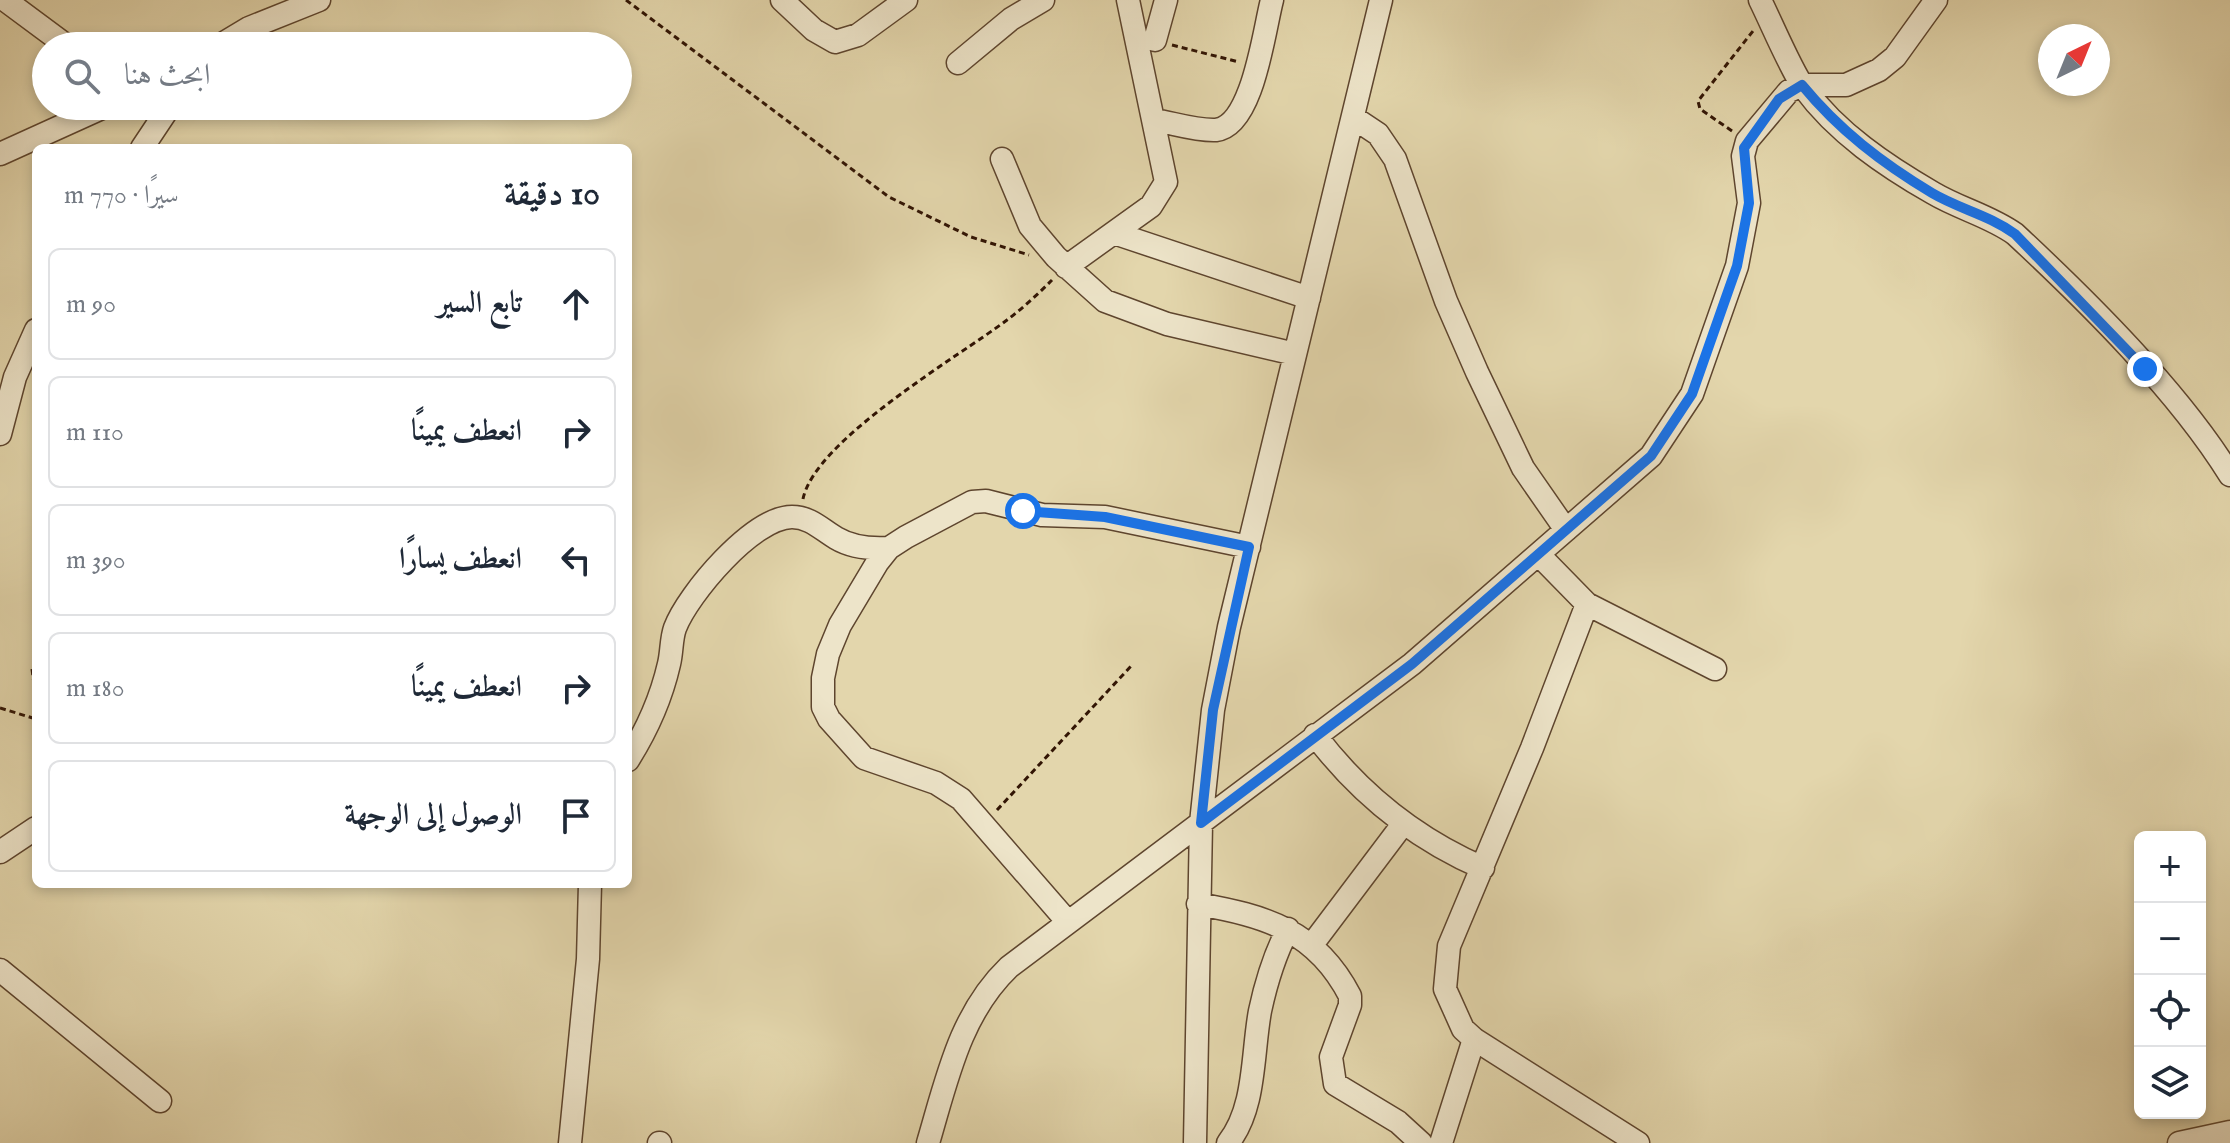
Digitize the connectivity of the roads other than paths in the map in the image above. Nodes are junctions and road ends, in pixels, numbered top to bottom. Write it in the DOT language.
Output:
graph roads {
  1 [pos="5,0"];
  2 [pos="319,0"];
  3 [pos="782,0"];
  4 [pos="906,0"];
  5 [pos="1043,0"];
  6 [pos="1128,0"];
  7 [pos="1166,0"];
  8 [pos="1272,0"];
  9 [pos="1381,0"];
  10 [pos="1936,0"];
  11 [pos="1765,10"];
  12 [pos="48,32"];
  13 [pos="242,32"];
  14 [pos="1155,40"];
  15 [pos="958,63"];
  16 [pos="1802,85"];
  17 [pos="1354,118"];
  18 [pos="75,120"];
  19 [pos="157,120"];
  20 [pos="1154,120"];
  21 [pos="144,144"];
  22 [pos="0,154"];
  23 [pos="1002,159"];
  24 [pos="1114,233"];
  25 [pos="1061,262"];
  26 [pos="1309,298"];
  27 [pos="32,339"];
  28 [pos="1295,354"];
  29 [pos="0,434"];
  30 [pos="2230,475"];
  31 [pos="1566,530"];
  32 [pos="1249,547"];
  33 [pos="889,548"];
  34 [pos="1540,556"];
  35 [pos="1587,604"];
  36 [pos="1715,669"];
  37 [pos="1315,735"];
  38 [pos="632,753"];
  39 [pos="1201,823"];
  40 [pos="1403,824"];
  41 [pos="32,831"];
  42 [pos="0,852"];
  43 [pos="1483,868"];
  44 [pos="590,888"];
  45 [pos="1198,904"];
  46 [pos="1067,921"];
  47 [pos="1288,929"];
  48 [pos="1311,946"];
  49 [pos="0,970"];
  50 [pos="1474,1039"];
  51 [pos="160,1101"];
  52 [pos="2230,1132"];
  53 [pos="570,1143"];
  54 [pos="928,1143"];
  55 [pos="1195,1143"];
  56 [pos="1228,1143"];
  57 [pos="1421,1143"];
  58 [pos="1441,1143"];
  59 [pos="1638,1143"];
  60 [pos="2179,1143"];
  1 -- 12 [label="street"];
  2 -- 13 [label="street"];
  3 -- 4 [label="street"];
  5 -- 15 [label="street"];
  6 -- 20 [label="street"];
  7 -- 14 [label="street"];
  8 -- 20 [label="street"];
  9 -- 17 [label="street"];
  10 -- 16 [label="street"];
  11 -- 16 [label="street"];
  16 -- 30 [label="street"];
  16 -- 31 [label="street"];
  17 -- 26 [label="street"];
  17 -- 31 [label="street"];
  18 -- 22 [label="street"];
  19 -- 21 [label="street"];
  20 -- 24 [label="street"];
  23 -- 25 [label="street"];
  24 -- 25 [label="street"];
  24 -- 26 [label="street"];
  25 -- 28 [label="street"];
  26 -- 28 [label="street"];
  27 -- 29 [label="street"];
  28 -- 32 [label="street"];
  31 -- 34 [label="street"];
  32 -- 33 [label="street"];
  32 -- 39 [label="street"];
  33 -- 38 [label="street"];
  33 -- 46 [label="street"];
  34 -- 35 [label="street"];
  34 -- 37 [label="street"];
  35 -- 36 [label="street"];
  35 -- 43 [label="street"];
  37 -- 39 [label="street"];
  37 -- 40 [label="street"];
  39 -- 45 [label="street"];
  39 -- 46 [label="street"];
  40 -- 43 [label="street"];
  40 -- 48 [label="street"];
  41 -- 42 [label="street"];
  43 -- 50 [label="street"];
  44 -- 53 [label="street"];
  45 -- 47 [label="street"];
  45 -- 55 [label="street"];
  46 -- 54 [label="street"];
  47 -- 48 [label="street"];
  47 -- 56 [label="street"];
  48 -- 57 [label="street"];
  49 -- 51 [label="street"];
  50 -- 58 [label="street"];
  50 -- 59 [label="street"];
  52 -- 60 [label="street"];
}
